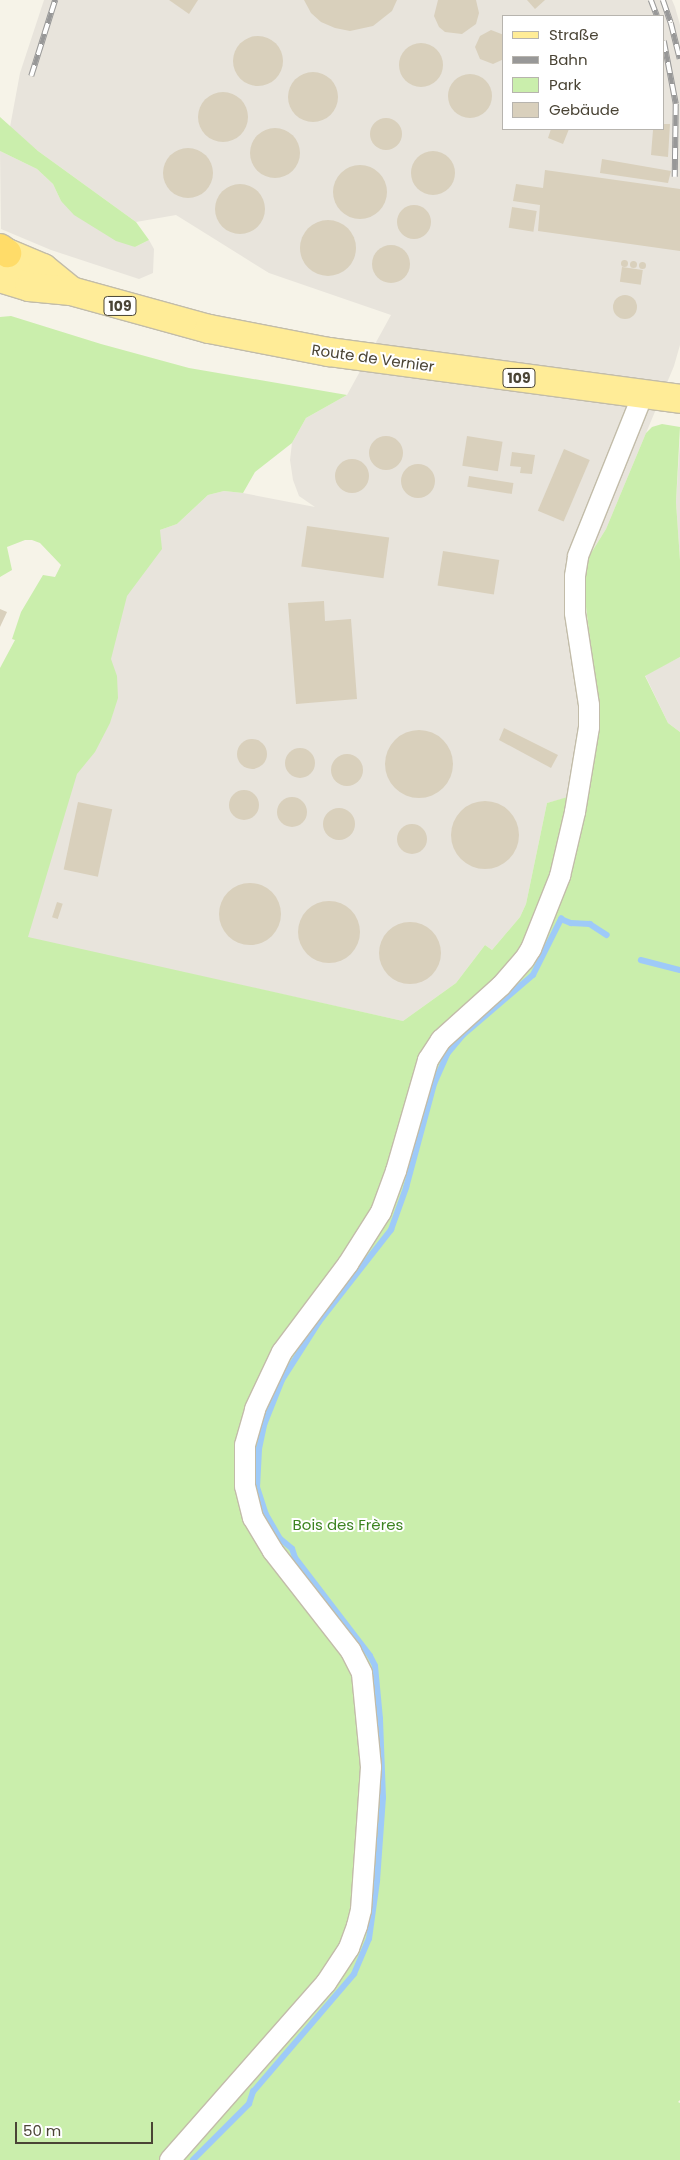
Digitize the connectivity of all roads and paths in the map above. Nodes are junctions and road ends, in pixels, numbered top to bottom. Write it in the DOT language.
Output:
graph roads {
  1 [pos="2,257"];
  2 [pos="643,394"];
  3 [pos="680,399"];
  4 [pos="170,2160"];
  1 -- 2 [label="main road, Route de Vernier / 109"];
  2 -- 3 [label="main road, Route de Vernier / 109"];
  2 -- 4 [label="street"];
}
